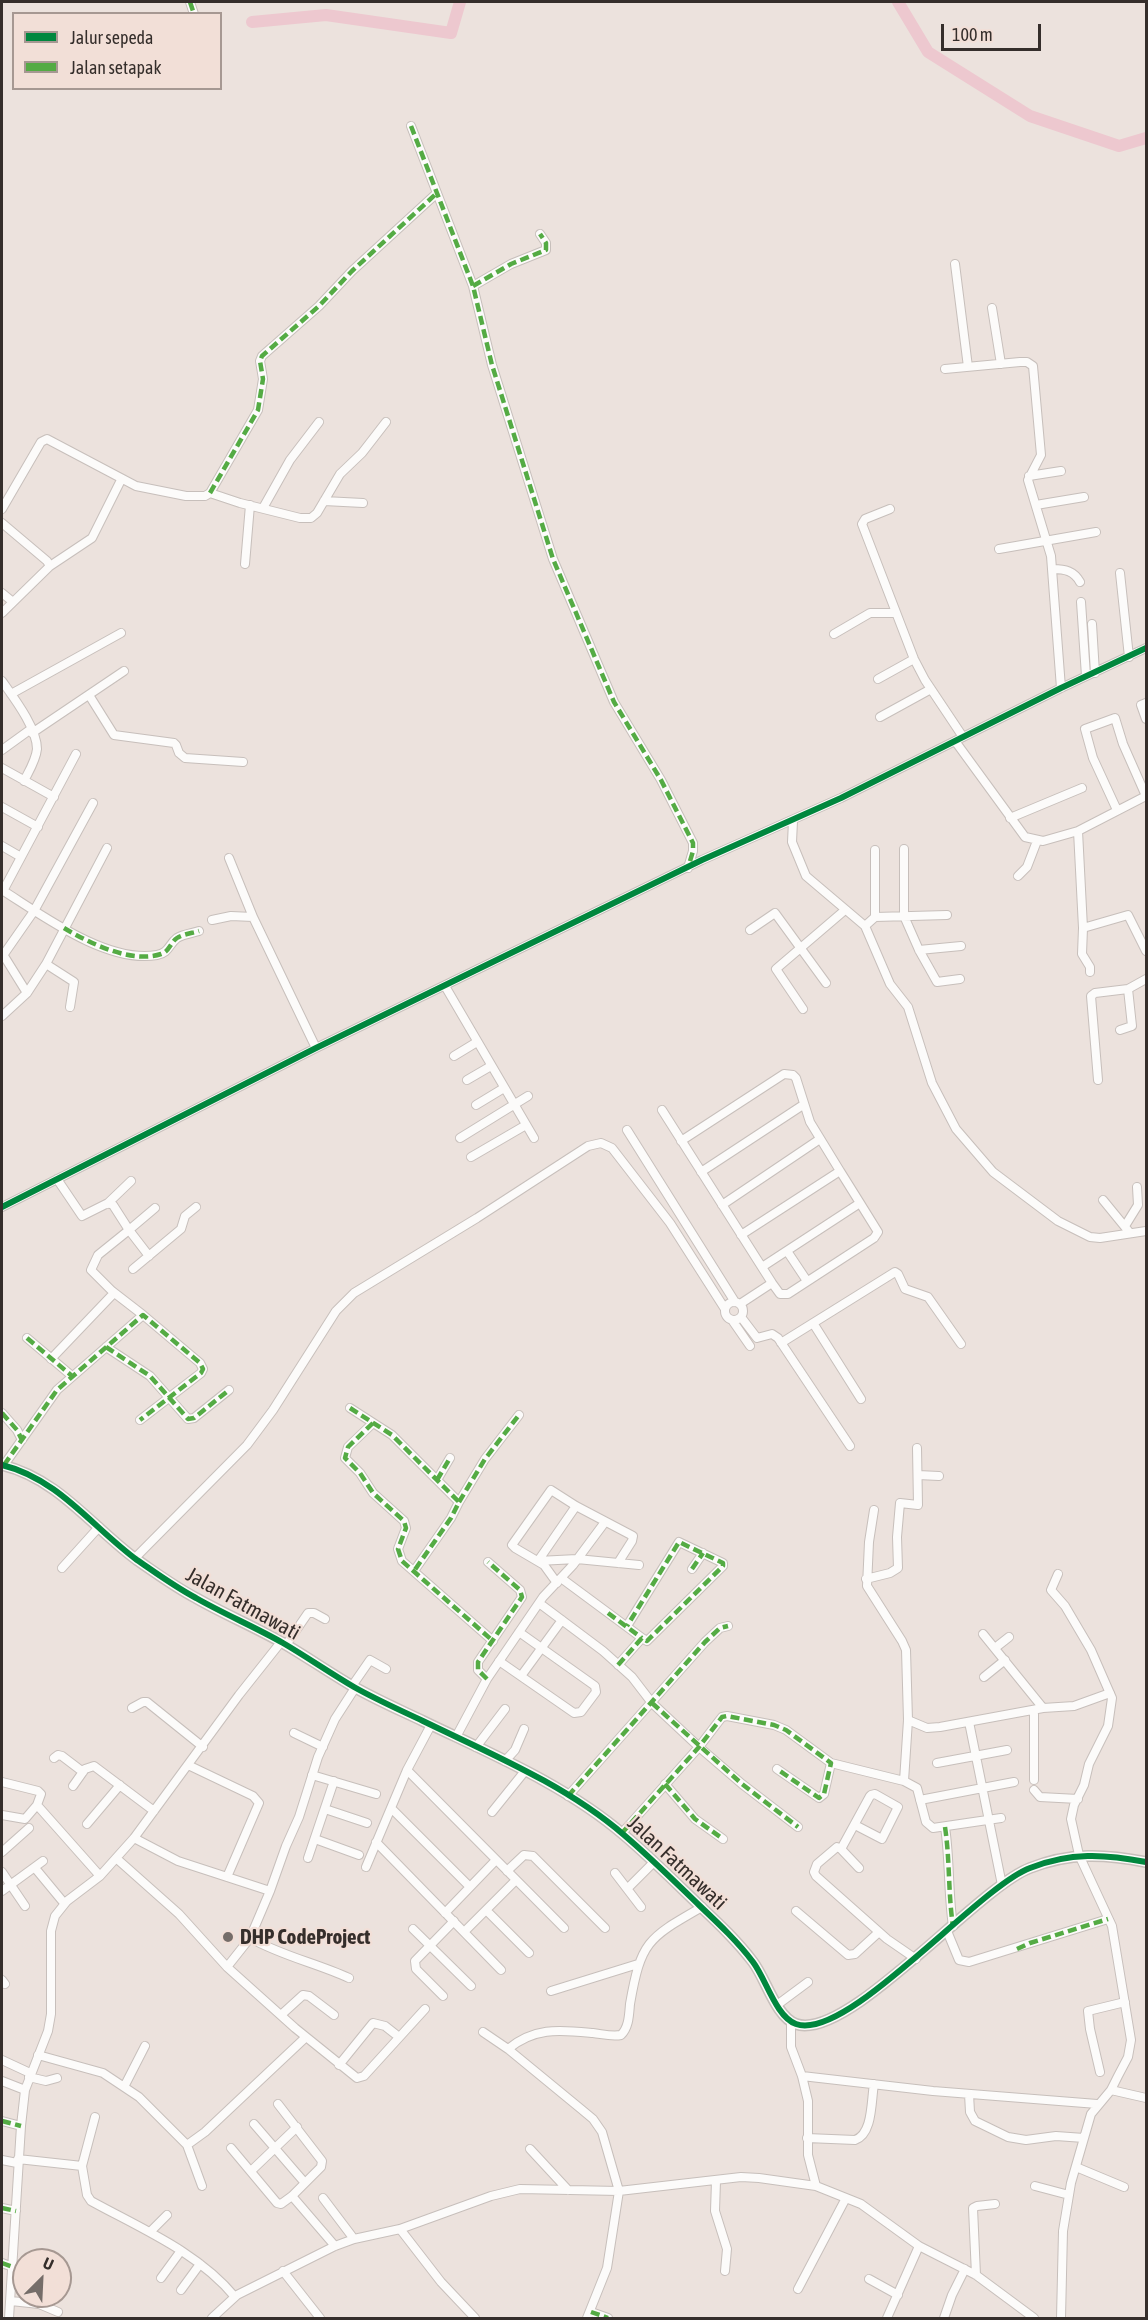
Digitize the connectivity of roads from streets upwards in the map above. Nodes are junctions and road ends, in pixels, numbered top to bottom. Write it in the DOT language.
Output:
graph roads {
  1 [pos="411,126"];
  2 [pos="437,193"];
  3 [pos="540,234"];
  4 [pos="955,264"];
  5 [pos="478,282"];
  6 [pos="992,308"];
  7 [pos="1001,364"];
  8 [pos="969,367"];
  9 [pos="945,369"];
  10 [pos="319,422"];
  11 [pos="386,422"];
  12 [pos="1061,471"];
  13 [pos="1029,476"];
  14 [pos="121,480"];
  15 [pos="210,493"];
  16 [pos="1084,496"];
  17 [pos="324,501"];
  18 [pos="363,503"];
  19 [pos="250,505"];
  20 [pos="1036,505"];
  21 [pos="2,508"];
  22 [pos="263,508"];
  23 [pos="890,509"];
  24 [pos="2,523"];
  25 [pos="1096,532"];
  26 [pos="1047,541"];
  27 [pos="999,549"];
  28 [pos="245,564"];
  29 [pos="50,566"];
  30 [pos="1053,569"];
  31 [pos="1120,573"];
  32 [pos="1080,582"];
  33 [pos="2,593"];
  34 [pos="13,602"];
  35 [pos="1081,602"];
  36 [pos="896,613"];
  37 [pos="2,614"];
  38 [pos="1092,624"];
  39 [pos="121,633"];
  40 [pos="834,634"];
  41 [pos="1146,648"];
  42 [pos="1129,657"];
  43 [pos="914,659"];
  44 [pos="124,671"];
  45 [pos="1095,673"];
  46 [pos="1086,676"];
  47 [pos="878,679"];
  48 [pos="5,688"];
  49 [pos="1061,688"];
  50 [pos="931,689"];
  51 [pos="89,695"];
  52 [pos="1146,703"];
  53 [pos="880,717"];
  54 [pos="1146,719"];
  55 [pos="32,731"];
  56 [pos="959,739"];
  57 [pos="2,750"];
  58 [pos="76,754"];
  59 [pos="243,762"];
  60 [pos="2,768"];
  61 [pos="24,781"];
  62 [pos="1082,788"];
  63 [pos="1146,796"];
  64 [pos="54,797"];
  65 [pos="93,803"];
  66 [pos="2,807"];
  67 [pos="1117,810"];
  68 [pos="1010,818"];
  69 [pos="793,820"];
  70 [pos="38,827"];
  71 [pos="1078,831"];
  72 [pos="1036,841"];
  73 [pos="2,846"];
  74 [pos="107,848"];
  75 [pos="904,849"];
  76 [pos="875,850"];
  77 [pos="21,857"];
  78 [pos="230,858"];
  79 [pos="688,868"];
  80 [pos="1018,876"];
  81 [pos="2,890"];
  82 [pos="845,910"];
  83 [pos="34,911"];
  84 [pos="947,915"];
  85 [pos="904,916"];
  86 [pos="253,917"];
  87 [pos="875,917"];
  88 [pos="212,920"];
  89 [pos="865,926"];
  90 [pos="64,928"];
  91 [pos="1083,928"];
  92 [pos="750,930"];
  93 [pos="200,931"];
  94 [pos="961,946"];
  95 [pos="800,948"];
  96 [pos="919,950"];
  97 [pos="1146,951"];
  98 [pos="3,956"];
  99 [pos="46,964"];
  100 [pos="1090,972"];
  101 [pos="960,979"];
  102 [pos="1146,979"];
  103 [pos="826,983"];
  104 [pos="445,987"];
  105 [pos="1128,989"];
  106 [pos="27,993"];
  107 [pos="70,1007"];
  108 [pos="803,1009"];
  109 [pos="2,1016"];
  110 [pos="1120,1030"];
  111 [pos="477,1042"];
  112 [pos="316,1048"];
  113 [pos="454,1056"];
  114 [pos="491,1066"];
  115 [pos="467,1080"];
  116 [pos="1098,1080"];
  117 [pos="504,1088"];
  118 [pos="528,1096"];
  119 [pos="514,1104"];
  120 [pos="476,1105"];
  121 [pos="803,1105"];
  122 [pos="662,1110"];
  123 [pos="526,1125"];
  124 [pos="627,1130"];
  125 [pos="460,1138"];
  126 [pos="534,1138"];
  127 [pos="820,1139"];
  128 [pos="681,1141"];
  129 [pos="471,1157"];
  130 [pos="840,1171"];
  131 [pos="701,1172"];
  132 [pos="57,1179"];
  133 [pos="131,1181"];
  134 [pos="1137,1188"];
  135 [pos="1103,1200"];
  136 [pos="861,1203"];
  137 [pos="106,1204"];
  138 [pos="722,1205"];
  139 [pos="2,1207"];
  140 [pos="196,1207"];
  141 [pos="155,1208"];
  142 [pos="681,1216"];
  143 [pos="670,1223"];
  144 [pos="1125,1226"];
  145 [pos="129,1230"];
  146 [pos="1146,1231"];
  147 [pos="1130,1233"];
  148 [pos="741,1235"];
  149 [pos="787,1251"];
  150 [pos="149,1256"];
  151 [pos="762,1267"];
  152 [pos="133,1269"];
  153 [pos="807,1281"];
  154 [pos="772,1283"];
  155 [pos="114,1293"];
  156 [pos="737,1303"];
  157 [pos="725,1309"];
  158 [pos="143,1315"];
  159 [pos="741,1317"];
  160 [pos="732,1320"];
  161 [pos="813,1323"];
  162 [pos="27,1338"];
  163 [pos="781,1342"];
  164 [pos="961,1344"];
  165 [pos="750,1346"];
  166 [pos="106,1347"];
  167 [pos="51,1359"];
  168 [pos="72,1376"];
  169 [pos="229,1390"];
  170 [pos="169,1397"];
  171 [pos="861,1399"];
  172 [pos="350,1408"];
  173 [pos="2,1413"];
  174 [pos="519,1415"];
  175 [pos="140,1420"];
  176 [pos="373,1423"];
  177 [pos="22,1440"];
  178 [pos="850,1446"];
  179 [pos="917,1448"];
  180 [pos="450,1458"];
  181 [pos="3,1465"];
  182 [pos="918,1475"];
  183 [pos="939,1476"];
  184 [pos="437,1480"];
  185 [pos="459,1502"];
  186 [pos="576,1506"];
  187 [pos="874,1510"];
  188 [pos="605,1522"];
  189 [pos="99,1527"];
  190 [pos="703,1553"];
  191 [pos="135,1558"];
  192 [pos="577,1559"];
  193 [pos="538,1561"];
  194 [pos="488,1562"];
  195 [pos="618,1563"];
  196 [pos="639,1565"];
  197 [pos="62,1568"];
  198 [pos="692,1569"];
  199 [pos="414,1571"];
  200 [pos="1058,1574"];
  201 [pos="867,1579"];
  202 [pos="559,1580"];
  203 [pos="539,1603"];
  204 [pos="325,1619"];
  205 [pos="562,1620"];
  206 [pos="627,1626"];
  207 [pos="728,1626"];
  208 [pos="519,1632"];
  209 [pos="983,1634"];
  210 [pos="1009,1637"];
  211 [pos="642,1638"];
  212 [pos="493,1641"];
  213 [pos="284,1644"];
  214 [pos="995,1648"];
  215 [pos="541,1649"];
  216 [pos="1005,1660"];
  217 [pos="499,1661"];
  218 [pos="618,1665"];
  219 [pos="386,1669"];
  220 [pos="521,1676"];
  221 [pos="984,1677"];
  222 [pos="487,1679"];
  223 [pos="354,1687"];
  224 [pos="1110,1693"];
  225 [pos="652,1703"];
  226 [pos="132,1708"];
  227 [pos="505,1709"];
  228 [pos="1039,1709"];
  229 [pos="908,1720"];
  230 [pos="969,1722"];
  231 [pos="431,1725"];
  232 [pos="525,1729"];
  233 [pos="294,1732"];
  234 [pos="456,1737"];
  235 [pos="203,1747"];
  236 [pos="323,1747"];
  237 [pos="476,1747"];
  238 [pos="699,1747"];
  239 [pos="1007,1750"];
  240 [pos="976,1756"];
  241 [pos="54,1758"];
  242 [pos="505,1761"];
  243 [pos="831,1762"];
  244 [pos="938,1763"];
  245 [pos="188,1765"];
  246 [pos="777,1769"];
  247 [pos="407,1770"];
  248 [pos="525,1771"];
  249 [pos="83,1772"];
  250 [pos="312,1775"];
  251 [pos="904,1780"];
  252 [pos="1034,1780"];
  253 [pos="334,1781"];
  254 [pos="2,1782"];
  255 [pos="1014,1782"];
  256 [pos="664,1784"];
  257 [pos="120,1785"];
  258 [pos="74,1786"];
  259 [pos="983,1789"];
  260 [pos="1034,1790"];
  261 [pos="376,1794"];
  262 [pos="568,1796"];
  263 [pos="1078,1799"];
  264 [pos="920,1800"];
  265 [pos="37,1805"];
  266 [pos="391,1808"];
  267 [pos="326,1809"];
  268 [pos="154,1811"];
  269 [pos="492,1812"];
  270 [pos="2,1815"];
  271 [pos="1001,1818"];
  272 [pos="989,1820"];
  273 [pos="367,1823"];
  274 [pos="87,1824"];
  275 [pos="855,1825"];
  276 [pos="798,1827"];
  277 [pos="945,1827"];
  278 [pos="29,1828"];
  279 [pos="622,1833"];
  280 [pos="134,1838"];
  281 [pos="315,1839"];
  282 [pos="723,1839"];
  283 [pos="376,1842"];
  284 [pos="841,1849"];
  285 [pos="2,1852"];
  286 [pos="359,1855"];
  287 [pos="1079,1856"];
  288 [pos="117,1858"];
  289 [pos="308,1858"];
  290 [pos="496,1860"];
  291 [pos="43,1861"];
  292 [pos="654,1862"];
  293 [pos="1146,1862"];
  294 [pos="35,1868"];
  295 [pos="366,1868"];
  296 [pos="859,1868"];
  297 [pos="507,1871"];
  298 [pos="2,1872"];
  299 [pos="615,1873"];
  300 [pos="100,1876"];
  301 [pos="227,1877"];
  302 [pos="516,1881"];
  303 [pos="11,1885"];
  304 [pos="1002,1885"];
  305 [pos="470,1887"];
  306 [pos="628,1888"];
  307 [pos="2,1891"];
  308 [pos="270,1891"];
  309 [pos="64,1903"];
  310 [pos="25,1906"];
  311 [pos="641,1907"];
  312 [pos="702,1907"];
  313 [pos="486,1910"];
  314 [pos="796,1911"];
  315 [pos="446,1913"];
  316 [pos="1108,1919"];
  317 [pos="453,1921"];
  318 [pos="564,1928"];
  319 [pos="605,1928"];
  320 [pos="414,1929"];
  321 [pos="950,1929"];
  322 [pos="464,1932"];
  323 [pos="879,1932"];
  324 [pos="250,1938"];
  325 [pos="431,1945"];
  326 [pos="529,1953"];
  327 [pos="916,1959"];
  328 [pos="638,1964"];
  329 [pos="227,1966"];
  330 [pos="501,1970"];
  331 [pos="349,1978"];
  332 [pos="808,1982"];
  333 [pos="471,1986"];
  334 [pos="551,1991"];
  335 [pos="443,1996"];
  336 [pos="1125,2002"];
  337 [pos="777,2005"];
  338 [pos="425,2009"];
  339 [pos="281,2015"];
  340 [pos="334,2015"];
  341 [pos="791,2022"];
  342 [pos="483,2032"];
  343 [pos="306,2037"];
  344 [pos="399,2037"];
  345 [pos="145,2046"];
  346 [pos="508,2049"];
  347 [pos="38,2055"];
  348 [pos="2,2060"];
  349 [pos="339,2065"];
  350 [pos="1100,2072"];
  351 [pos="30,2075"];
  352 [pos="802,2076"];
  353 [pos="57,2078"];
  354 [pos="2,2081"];
  355 [pos="874,2084"];
  356 [pos="124,2087"];
  357 [pos="25,2090"];
  358 [pos="1111,2090"];
  359 [pos="969,2094"];
  360 [pos="1146,2098"];
  361 [pos="278,2104"];
  362 [pos="1097,2104"];
  363 [pos="95,2117"];
  364 [pos="2,2121"];
  365 [pos="254,2124"];
  366 [pos="21,2126"];
  367 [pos="297,2127"];
  368 [pos="807,2138"];
  369 [pos="1084,2138"];
  370 [pos="187,2145"];
  371 [pos="231,2148"];
  372 [pos="275,2148"];
  373 [pos="530,2149"];
  374 [pos="2,2160"];
  375 [pos="17,2161"];
  376 [pos="82,2166"];
  377 [pos="1076,2167"];
  378 [pos="251,2171"];
  379 [pos="716,2181"];
  380 [pos="305,2183"];
  381 [pos="202,2186"];
  382 [pos="816,2186"];
  383 [pos="1035,2186"];
  384 [pos="1124,2187"];
  385 [pos="568,2190"];
  386 [pos="620,2191"];
  387 [pos="1069,2195"];
  388 [pos="292,2196"];
  389 [pos="323,2198"];
  390 [pos="846,2198"];
  391 [pos="995,2204"];
  392 [pos="2,2208"];
  393 [pos="16,2211"];
  394 [pos="167,2215"];
  395 [pos="400,2229"];
  396 [pos="150,2232"];
  397 [pos="354,2239"];
  398 [pos="335,2246"];
  399 [pos="919,2246"];
  400 [pos="14,2248"];
  401 [pos="180,2252"];
  402 [pos="200,2264"];
  403 [pos="965,2269"];
  404 [pos="284,2271"];
  405 [pos="725,2271"];
  406 [pos="976,2275"];
  407 [pos="160,2278"];
  408 [pos="869,2279"];
  409 [pos="12,2284"];
  410 [pos="798,2289"];
  411 [pos="182,2290"];
  412 [pos="898,2295"];
  413 [pos="235,2297"];
  414 [pos="11,2301"];
  415 [pos="58,2312"];
  416 [pos="7,2313"];
  417 [pos="589,2315"];
  418 [pos="212,2319"];
  419 [pos="320,2319"];
  420 [pos="475,2319"];
  421 [pos="608,2319"];
  422 [pos="887,2319"];
  423 [pos="944,2319"];
  424 [pos="1034,2319"];
  425 [pos="1061,2319"];
  1 -- 2 [label="street"];
  2 -- 5 [label="street"];
  2 -- 15 [label="street"];
  3 -- 5 [label="street"];
  4 -- 8 [label="street"];
  5 -- 79 [label="street"];
  6 -- 7 [label="street"];
  7 -- 8 [label="street"];
  7 -- 13 [label="street"];
  8 -- 9 [label="street"];
  10 -- 22 [label="street"];
  11 -- 17 [label="street"];
  12 -- 13 [label="street"];
  13 -- 20 [label="street"];
  14 -- 15 [label="street"];
  14 -- 21 [label="street"];
  14 -- 29 [label="street"];
  15 -- 19 [label="street"];
  16 -- 20 [label="street"];
  17 -- 18 [label="street"];
  17 -- 22 [label="street"];
  19 -- 22 [label="street"];
  19 -- 28 [label="street"];
  20 -- 26 [label="street"];
  23 -- 36 [label="street"];
  24 -- 29 [label="street"];
  25 -- 26 [label="street"];
  26 -- 27 [label="street"];
  26 -- 30 [label="street"];
  29 -- 34 [label="street"];
  30 -- 32 [label="street"];
  30 -- 49 [label="street"];
  31 -- 42 [label="street"];
  33 -- 34 [label="street"];
  34 -- 37 [label="street"];
  35 -- 46 [label="street"];
  36 -- 40 [label="street"];
  36 -- 43 [label="street"];
  38 -- 45 [label="street"];
  39 -- 48 [label="street"];
  41 -- 42 [label="street"];
  42 -- 45 [label="street"];
  43 -- 47 [label="street"];
  43 -- 50 [label="street"];
  44 -- 51 [label="street"];
  45 -- 46 [label="street"];
  46 -- 49 [label="street"];
  48 -- 55 [label="street"];
  49 -- 56 [label="street"];
  50 -- 53 [label="street"];
  50 -- 56 [label="street"];
  51 -- 55 [label="street"];
  51 -- 59 [label="street"];
  52 -- 54 [label="street"];
  55 -- 57 [label="street"];
  55 -- 61 [label="street"];
  56 -- 68 [label="street"];
  56 -- 69 [label="street"];
  58 -- 64 [label="street"];
  60 -- 61 [label="street"];
  61 -- 64 [label="street"];
  62 -- 68 [label="street"];
  63 -- 67 [label="street"];
  63 -- 67 [label="street"];
  64 -- 70 [label="street"];
  65 -- 83 [label="street"];
  66 -- 70 [label="street"];
  67 -- 71 [label="street"];
  68 -- 72 [label="street"];
  69 -- 79 [label="street"];
  69 -- 82 [label="street"];
  70 -- 77 [label="street"];
  71 -- 72 [label="street"];
  71 -- 91 [label="street"];
  72 -- 80 [label="street"];
  73 -- 77 [label="street"];
  74 -- 90 [label="street"];
  75 -- 85 [label="street"];
  76 -- 87 [label="street"];
  77 -- 81 [label="street"];
  78 -- 86 [label="street"];
  79 -- 104 [label="street"];
  81 -- 83 [label="street"];
  82 -- 89 [label="street"];
  82 -- 95 [label="street"];
  83 -- 90 [label="street"];
  83 -- 98 [label="street"];
  84 -- 85 [label="street"];
  85 -- 87 [label="street"];
  85 -- 96 [label="street"];
  86 -- 88 [label="street"];
  86 -- 112 [label="street"];
  87 -- 89 [label="street"];
  89 -- 147 [label="street"];
  90 -- 93 [label="street"];
  90 -- 99 [label="street"];
  91 -- 97 [label="street"];
  91 -- 100 [label="street"];
  92 -- 95 [label="street"];
  94 -- 96 [label="street"];
  95 -- 103 [label="street"];
  95 -- 108 [label="street"];
  96 -- 101 [label="street"];
  98 -- 106 [label="street"];
  99 -- 106 [label="street"];
  99 -- 107 [label="street"];
  102 -- 105 [label="street"];
  104 -- 111 [label="street"];
  104 -- 112 [label="street"];
  105 -- 110 [label="street"];
  105 -- 116 [label="street"];
  106 -- 109 [label="street"];
  111 -- 113 [label="street"];
  111 -- 114 [label="street"];
  112 -- 132 [label="street"];
  114 -- 115 [label="street"];
  114 -- 117 [label="street"];
  117 -- 119 [label="street"];
  117 -- 120 [label="street"];
  118 -- 119 [label="street"];
  119 -- 123 [label="street"];
  119 -- 125 [label="street"];
  121 -- 127 [label="street"];
  121 -- 128 [label="street"];
  121 -- 131 [label="street"];
  122 -- 128 [label="street"];
  123 -- 126 [label="street"];
  123 -- 129 [label="street"];
  124 -- 142 [label="street"];
  127 -- 130 [label="street"];
  127 -- 138 [label="street"];
  128 -- 131 [label="street"];
  130 -- 136 [label="street"];
  130 -- 148 [label="street"];
  131 -- 138 [label="street"];
  132 -- 137 [label="street"];
  132 -- 139 [label="street"];
  133 -- 137 [label="street"];
  134 -- 144 [label="street"];
  135 -- 144 [label="street"];
  136 -- 149 [label="street"];
  136 -- 153 [label="street"];
  137 -- 145 [label="street"];
  138 -- 148 [label="street"];
  140 -- 150 [label="street"];
  141 -- 145 [label="street"];
  142 -- 143 [label="street"];
  142 -- 156 [label="street"];
  143 -- 157 [label="street"];
  143 -- 191 [label="street"];
  144 -- 147 [label="street"];
  145 -- 150 [label="street"];
  145 -- 155 [label="street"];
  146 -- 147 [label="street"];
  148 -- 151 [label="street"];
  149 -- 151 [label="street"];
  149 -- 153 [label="street"];
  150 -- 152 [label="street"];
  151 -- 154 [label="street"];
  153 -- 154 [label="street"];
  154 -- 156 [label="street"];
  155 -- 158 [label="street"];
  155 -- 167 [label="street"];
  156 -- 157 [label="street"];
  156 -- 159 [label="street"];
  157 -- 160 [label="street"];
  158 -- 166 [label="street"];
  158 -- 170 [label="street"];
  159 -- 160 [label="street"];
  159 -- 163 [label="street"];
  160 -- 165 [label="street"];
  161 -- 163 [label="street"];
  161 -- 164 [label="street"];
  161 -- 171 [label="street"];
  162 -- 167 [label="street"];
  163 -- 178 [label="street"];
  166 -- 168 [label="street"];
  166 -- 170 [label="street"];
  167 -- 168 [label="street"];
  168 -- 177 [label="street"];
  169 -- 170 [label="street"];
  170 -- 175 [label="street"];
  172 -- 176 [label="street"];
  173 -- 177 [label="street"];
  174 -- 185 [label="street"];
  176 -- 184 [label="street"];
  176 -- 199 [label="street"];
  177 -- 181 [label="street"];
  179 -- 182 [label="street"];
  180 -- 184 [label="street"];
  181 -- 189 [label="street, Jalan Fatmawati"];
  182 -- 183 [label="street"];
  182 -- 201 [label="street"];
  184 -- 185 [label="street"];
  185 -- 199 [label="street"];
  186 -- 188 [label="street"];
  186 -- 193 [label="street"];
  186 -- 193 [label="street"];
  187 -- 201 [label="street"];
  188 -- 192 [label="street"];
  188 -- 195 [label="street"];
  189 -- 191 [label="street, Jalan Fatmawati"];
  189 -- 197 [label="street"];
  190 -- 198 [label="street"];
  190 -- 206 [label="street"];
  190 -- 211 [label="street"];
  191 -- 213 [label="street, Jalan Fatmawati"];
  192 -- 193 [label="street"];
  192 -- 195 [label="street"];
  192 -- 202 [label="street"];
  193 -- 202 [label="street"];
  194 -- 212 [label="street"];
  195 -- 196 [label="street"];
  199 -- 212 [label="street"];
  200 -- 224 [label="street"];
  201 -- 229 [label="street"];
  202 -- 203 [label="street"];
  202 -- 206 [label="street"];
  203 -- 205 [label="street"];
  203 -- 208 [label="street"];
  204 -- 213 [label="street"];
  205 -- 215 [label="street"];
  205 -- 218 [label="street"];
  206 -- 211 [label="street"];
  207 -- 225 [label="street"];
  208 -- 215 [label="street"];
  208 -- 217 [label="street"];
  209 -- 214 [label="street"];
  210 -- 214 [label="street"];
  211 -- 218 [label="street"];
  212 -- 222 [label="street"];
  213 -- 223 [label="street, Jalan Fatmawati"];
  213 -- 235 [label="street"];
  214 -- 216 [label="street"];
  215 -- 220 [label="street"];
  215 -- 220 [label="street"];
  216 -- 221 [label="street"];
  216 -- 228 [label="street"];
  217 -- 220 [label="street"];
  217 -- 222 [label="street"];
  218 -- 225 [label="street"];
  219 -- 223 [label="street"];
  222 -- 234 [label="street"];
  223 -- 231 [label="street, Jalan Fatmawati"];
  223 -- 236 [label="street"];
  224 -- 228 [label="street"];
  224 -- 263 [label="street"];
  225 -- 238 [label="street"];
  225 -- 262 [label="street"];
  226 -- 235 [label="street"];
  227 -- 237 [label="street"];
  228 -- 230 [label="street"];
  228 -- 252 [label="street"];
  229 -- 230 [label="street"];
  229 -- 251 [label="street"];
  230 -- 240 [label="street"];
  231 -- 234 [label="street, Jalan Fatmawati"];
  231 -- 247 [label="street"];
  232 -- 242 [label="street"];
  233 -- 236 [label="street"];
  234 -- 237 [label="street, Jalan Fatmawati"];
  235 -- 245 [label="street"];
  236 -- 250 [label="street"];
  237 -- 242 [label="street, Jalan Fatmawati"];
  238 -- 243 [label="street"];
  238 -- 256 [label="street"];
  238 -- 276 [label="street"];
  239 -- 240 [label="street"];
  240 -- 244 [label="street"];
  240 -- 259 [label="street"];
  241 -- 249 [label="street"];
  242 -- 248 [label="street, Jalan Fatmawati"];
  243 -- 246 [label="street"];
  243 -- 251 [label="street"];
  245 -- 268 [label="street"];
  245 -- 301 [label="street"];
  247 -- 266 [label="street"];
  247 -- 290 [label="street"];
  248 -- 262 [label="street, Jalan Fatmawati"];
  248 -- 269 [label="street"];
  249 -- 257 [label="street"];
  249 -- 258 [label="street"];
  250 -- 253 [label="street"];
  250 -- 308 [label="street"];
  251 -- 264 [label="street"];
  253 -- 261 [label="street"];
  253 -- 267 [label="street"];
  254 -- 265 [label="street"];
  255 -- 259 [label="street"];
  256 -- 279 [label="street"];
  256 -- 282 [label="street"];
  257 -- 268 [label="street"];
  257 -- 274 [label="street"];
  259 -- 264 [label="street"];
  259 -- 272 [label="street"];
  260 -- 263 [label="street"];
  262 -- 279 [label="street, Jalan Fatmawati"];
  263 -- 287 [label="street"];
  264 -- 277 [label="street"];
  265 -- 270 [label="street"];
  265 -- 300 [label="street"];
  266 -- 283 [label="street"];
  266 -- 305 [label="street"];
  267 -- 273 [label="street"];
  267 -- 281 [label="street"];
  268 -- 280 [label="street"];
  271 -- 272 [label="street"];
  272 -- 277 [label="street"];
  272 -- 304 [label="street"];
  275 -- 275 [label="street"];
  275 -- 284 [label="street"];
  277 -- 321 [label="street"];
  278 -- 285 [label="street"];
  279 -- 292 [label="street, Jalan Fatmawati"];
  280 -- 288 [label="street"];
  280 -- 301 [label="street"];
  281 -- 286 [label="street"];
  281 -- 289 [label="street"];
  283 -- 295 [label="street"];
  283 -- 315 [label="street"];
  284 -- 296 [label="street"];
  284 -- 323 [label="street"];
  287 -- 293 [label="street"];
  287 -- 304 [label="street"];
  287 -- 316 [label="street"];
  288 -- 300 [label="street"];
  288 -- 329 [label="street"];
  290 -- 297 [label="street"];
  290 -- 305 [label="street"];
  291 -- 294 [label="street"];
  292 -- 306 [label="street"];
  292 -- 312 [label="street, Jalan Fatmawati"];
  294 -- 303 [label="street"];
  294 -- 309 [label="street"];
  297 -- 302 [label="street"];
  297 -- 319 [label="street"];
  298 -- 303 [label="street"];
  299 -- 306 [label="street"];
  300 -- 309 [label="street"];
  301 -- 308 [label="street"];
  302 -- 313 [label="street"];
  302 -- 318 [label="street"];
  303 -- 307 [label="street"];
  303 -- 310 [label="street"];
  304 -- 321 [label="street"];
  305 -- 315 [label="street"];
  306 -- 311 [label="street"];
  308 -- 324 [label="street"];
  309 -- 347 [label="street"];
  312 -- 328 [label="street"];
  312 -- 337 [label="street, Jalan Fatmawati"];
  313 -- 322 [label="street"];
  313 -- 326 [label="street"];
  314 -- 323 [label="street"];
  315 -- 317 [label="street"];
  316 -- 321 [label="street"];
  316 -- 336 [label="street"];
  317 -- 322 [label="street"];
  317 -- 325 [label="street"];
  320 -- 325 [label="street"];
  321 -- 327 [label="street"];
  322 -- 330 [label="street"];
  323 -- 327 [label="street"];
  324 -- 329 [label="street"];
  324 -- 331 [label="street"];
  325 -- 333 [label="street"];
  325 -- 335 [label="street"];
  327 -- 341 [label="street"];
  328 -- 334 [label="street"];
  328 -- 346 [label="street"];
  329 -- 339 [label="street"];
  332 -- 337 [label="street"];
  336 -- 350 [label="street"];
  336 -- 358 [label="street"];
  337 -- 341 [label="street, Jalan Fatmawati"];
  338 -- 344 [label="street"];
  339 -- 340 [label="street"];
  339 -- 343 [label="street"];
  341 -- 352 [label="street"];
  342 -- 346 [label="street"];
  343 -- 349 [label="street"];
  343 -- 370 [label="street"];
  344 -- 349 [label="street"];
  344 -- 349 [label="street"];
  345 -- 356 [label="street"];
  346 -- 386 [label="street"];
  347 -- 351 [label="street"];
  347 -- 356 [label="street"];
  348 -- 351 [label="street"];
  351 -- 353 [label="street"];
  351 -- 357 [label="street"];
  352 -- 355 [label="street"];
  352 -- 368 [label="street"];
  354 -- 357 [label="street"];
  355 -- 359 [label="street"];
  355 -- 368 [label="street"];
  356 -- 370 [label="street"];
  357 -- 366 [label="street"];
  358 -- 360 [label="street"];
  358 -- 362 [label="street"];
  359 -- 362 [label="street"];
  359 -- 369 [label="street"];
  361 -- 367 [label="street"];
  362 -- 369 [label="street"];
  363 -- 376 [label="street"];
  364 -- 366 [label="street"];
  365 -- 372 [label="street"];
  366 -- 375 [label="street"];
  367 -- 372 [label="street"];
  367 -- 380 [label="street"];
  368 -- 382 [label="street"];
  369 -- 377 [label="street"];
  370 -- 381 [label="street"];
  371 -- 378 [label="street"];
  372 -- 378 [label="street"];
  372 -- 380 [label="street"];
  373 -- 385 [label="street"];
  374 -- 375 [label="street"];
  375 -- 376 [label="street"];
  375 -- 393 [label="street"];
  376 -- 396 [label="street"];
  377 -- 384 [label="street"];
  377 -- 387 [label="street"];
  378 -- 388 [label="street"];
  379 -- 382 [label="street"];
  379 -- 386 [label="street"];
  379 -- 405 [label="street"];
  380 -- 388 [label="street"];
  382 -- 390 [label="street"];
  383 -- 387 [label="street"];
  385 -- 386 [label="street"];
  385 -- 395 [label="street"];
  386 -- 417 [label="street"];
  387 -- 425 [label="street"];
  388 -- 398 [label="street"];
  389 -- 397 [label="street"];
  390 -- 399 [label="street"];
  390 -- 410 [label="street"];
  391 -- 406 [label="street"];
  392 -- 393 [label="street"];
  393 -- 400 [label="street"];
  394 -- 396 [label="street"];
  395 -- 397 [label="street"];
  395 -- 420 [label="street"];
  396 -- 401 [label="street"];
  397 -- 398 [label="street"];
  398 -- 404 [label="street"];
  399 -- 403 [label="street"];
  399 -- 412 [label="street"];
  401 -- 402 [label="street"];
  401 -- 407 [label="street"];
  402 -- 411 [label="street"];
  402 -- 413 [label="street"];
  403 -- 406 [label="street"];
  403 -- 423 [label="street"];
  404 -- 413 [label="street"];
  404 -- 419 [label="street"];
  406 -- 424 [label="street"];
  408 -- 412 [label="street"];
  409 -- 414 [label="street"];
  412 -- 422 [label="street"];
  413 -- 418 [label="street"];
  414 -- 415 [label="street"];
  414 -- 416 [label="street"];
  417 -- 421 [label="street"];
}
